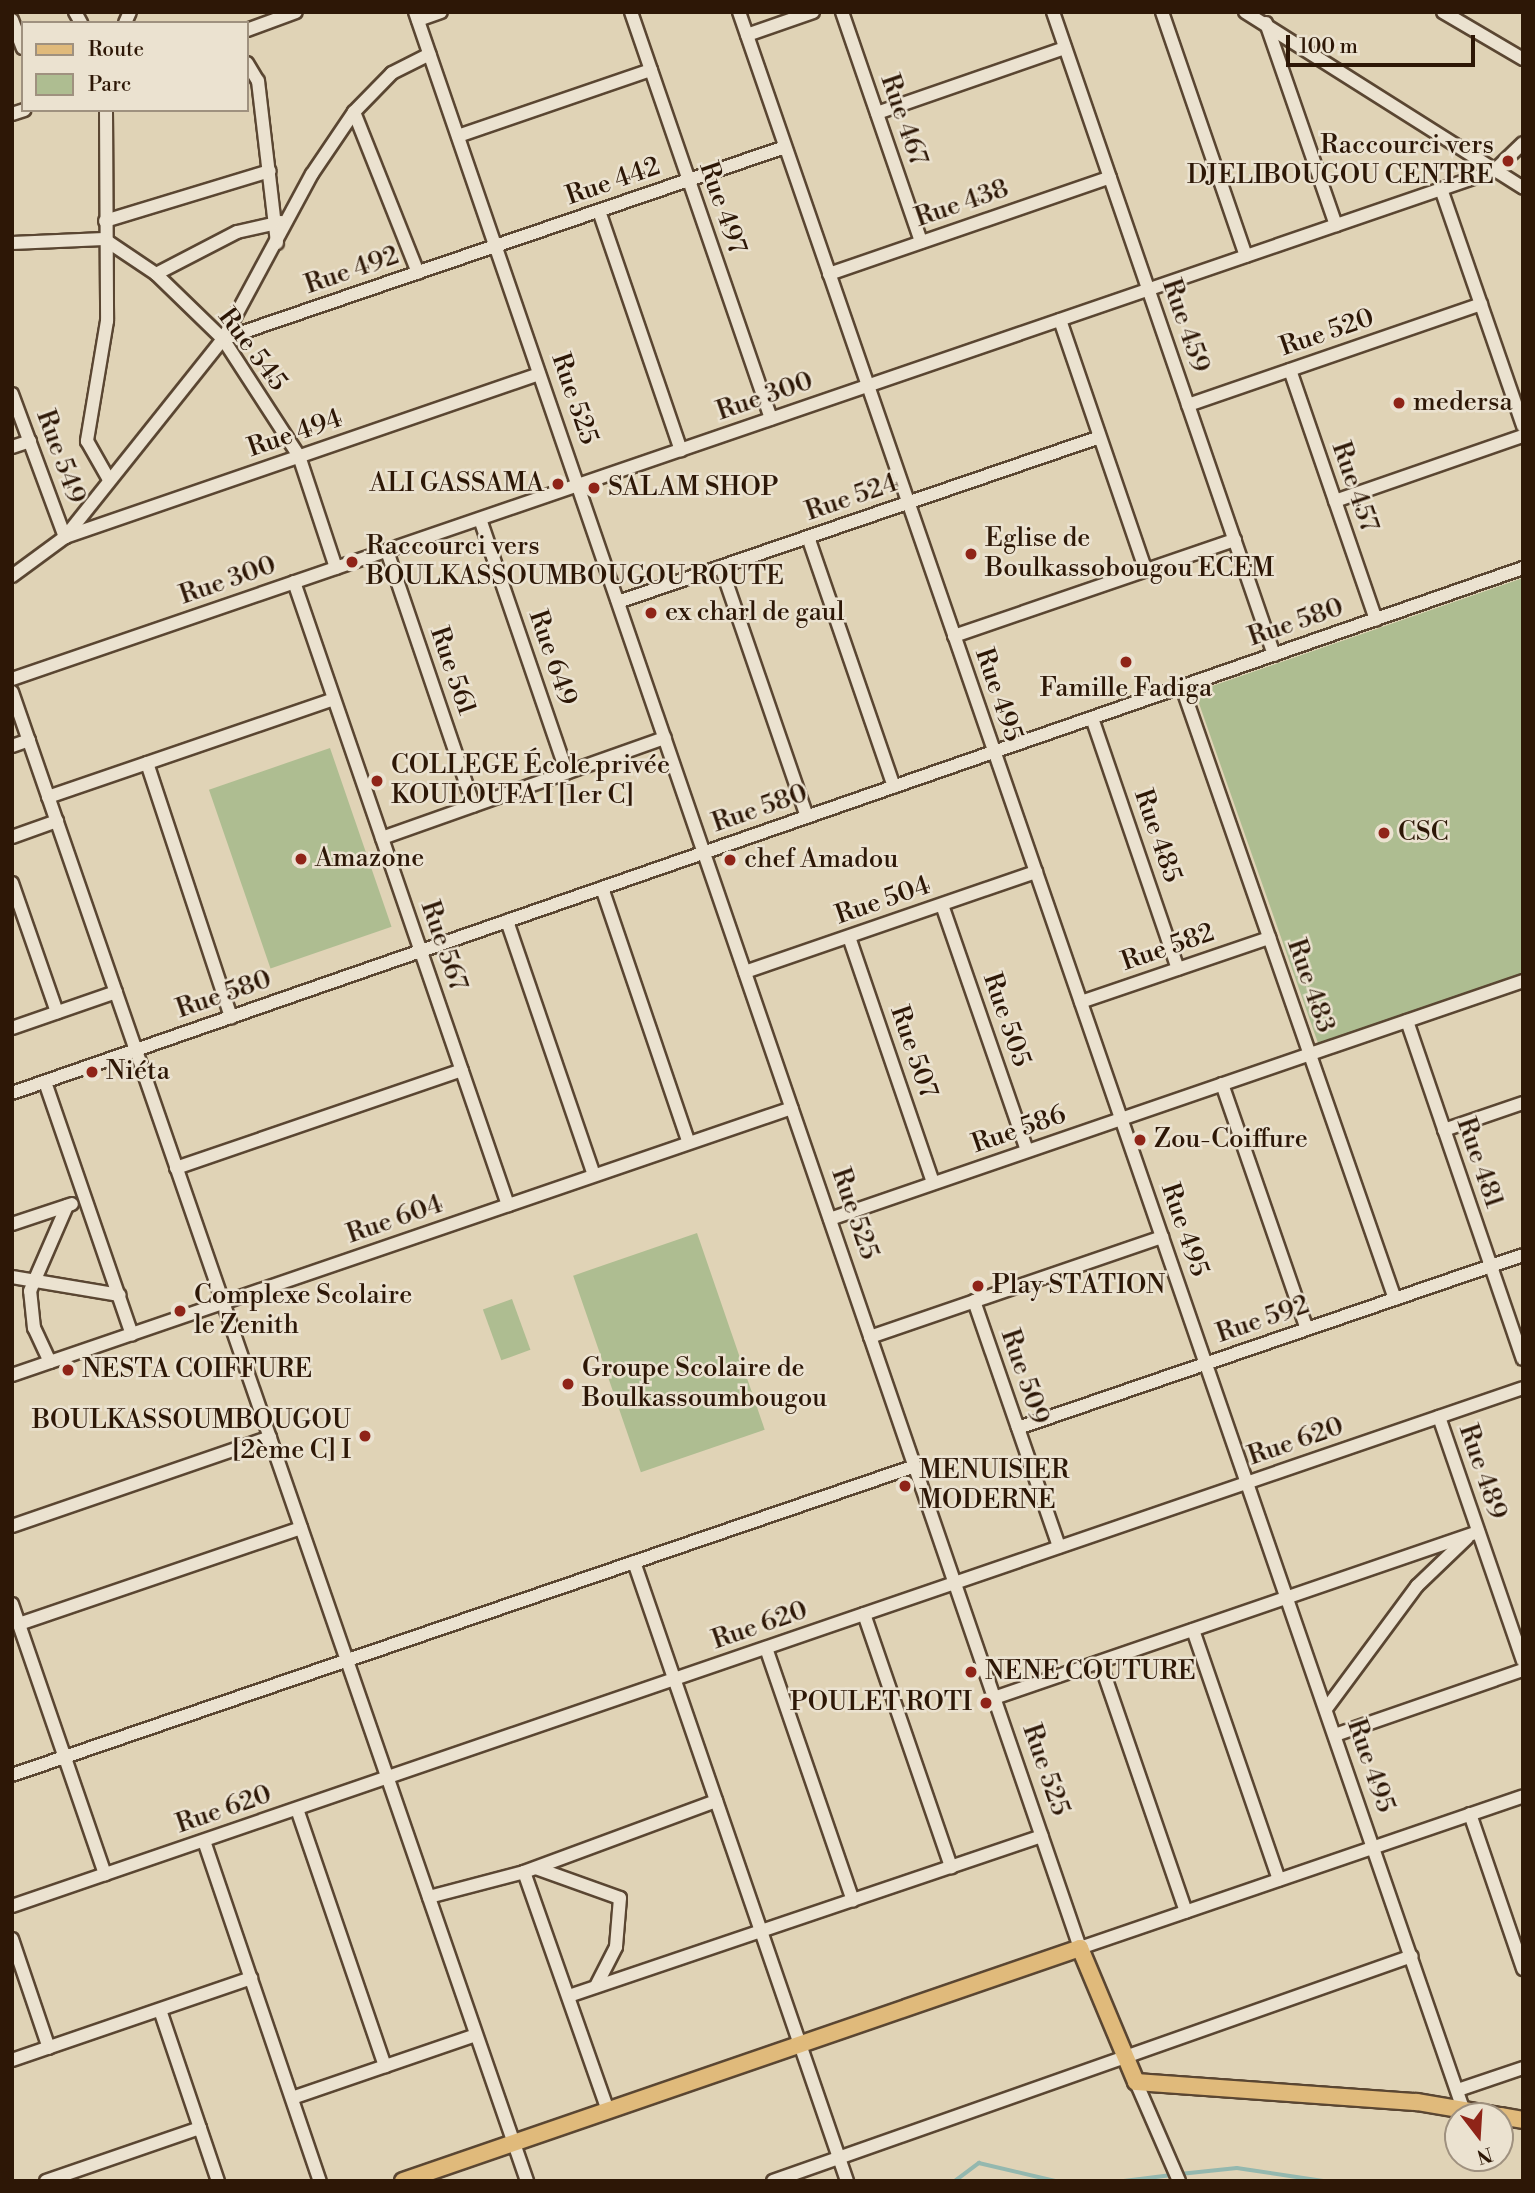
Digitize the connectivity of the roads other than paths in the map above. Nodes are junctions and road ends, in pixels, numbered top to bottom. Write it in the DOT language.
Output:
graph roads {
  1 [pos="296,12"];
  2 [pos="441,12"];
  3 [pos="631,12"];
  4 [pos="739,12"];
  5 [pos="813,12"];
  6 [pos="842,12"];
  7 [pos="1053,12"];
  8 [pos="1162,12"];
  9 [pos="1245,12"];
  10 [pos="1443,12"];
  11 [pos="278,15"];
  12 [pos="417,16"];
  13 [pos="12,20"];
  14 [pos="1266,23"];
  15 [pos="248,30"];
  16 [pos="747,35"];
  17 [pos="21,43"];
  18 [pos="1065,48"];
  19 [pos="430,54"];
  20 [pos="1523,59"];
  21 [pos="248,65"];
  22 [pos="651,70"];
  23 [pos="106,112"];
  24 [pos="354,112"];
  25 [pos="877,113"];
  26 [pos="458,136"];
  27 [pos="1523,143"];
  28 [pos="785,147"];
  29 [pos="270,171"];
  30 [pos="1494,171"];
  31 [pos="1110,177"];
  32 [pos="688,180"];
  33 [pos="1523,188"];
  34 [pos="1441,189"];
  35 [pos="599,211"];
  36 [pos="289,220"];
  37 [pos="105,221"];
  38 [pos="275,223"];
  39 [pos="1336,225"];
  40 [pos="104,239"];
  41 [pos="921,242"];
  42 [pos="12,243"];
  43 [pos="277,246"];
  44 [pos="496,246"];
  45 [pos="1246,256"];
  46 [pos="418,273"];
  47 [pos="156,274"];
  48 [pos="829,274"];
  49 [pos="1148,289"];
  50 [pos="1480,304"];
  51 [pos="1060,320"];
  52 [pos="223,339"];
  53 [pos="1290,370"];
  54 [pos="540,374"];
  55 [pos="867,386"];
  56 [pos="12,394"];
  57 [pos="1188,405"];
  58 [pos="771,419"];
  59 [pos="1523,426"];
  60 [pos="1523,436"];
  61 [pos="1100,437"];
  62 [pos="30,441"];
  63 [pos="12,447"];
  64 [pos="681,450"];
  65 [pos="299,456"];
  66 [pos="108,478"];
  67 [pos="578,485"];
  68 [pos="1335,501"];
  69 [pos="908,503"];
  70 [pos="480,519"];
  71 [pos="65,537"];
  72 [pos="808,537"];
  73 [pos="1235,540"];
  74 [pos="387,551"];
  75 [pos="721,567"];
  76 [pos="336,568"];
  77 [pos="1523,568"];
  78 [pos="1146,571"];
  79 [pos="12,576"];
  80 [pos="294,582"];
  81 [pos="618,602"];
  82 [pos="1376,620"];
  83 [pos="954,636"];
  84 [pos="1274,655"];
  85 [pos="12,679"];
  86 [pos="1182,687"];
  87 [pos="12,692"];
  88 [pos="334,699"];
  89 [pos="1092,718"];
  90 [pos="665,738"];
  91 [pos="29,740"];
  92 [pos="12,746"];
  93 [pos="994,752"];
  94 [pos="147,763"];
  95 [pos="567,773"];
  96 [pos="894,787"];
  97 [pos="48,797"];
  98 [pos="474,806"];
  99 [pos="807,817"];
  100 [pos="57,821"];
  101 [pos="12,837"];
  102 [pos="382,838"];
  103 [pos="704,853"];
  104 [pos="1036,872"];
  105 [pos="12,883"];
  106 [pos="602,888"];
  107 [pos="942,905"];
  108 [pos="18,917"];
  109 [pos="507,922"];
  110 [pos="849,937"];
  111 [pos="1269,938"];
  112 [pos="421,951"];
  113 [pos="1178,969"];
  114 [pos="745,972"];
  115 [pos="1523,981"];
  116 [pos="116,992"];
  117 [pos="1081,1002"];
  118 [pos="57,1012"];
  119 [pos="231,1017"];
  120 [pos="1407,1021"];
  121 [pos="12,1028"];
  122 [pos="136,1050"];
  123 [pos="1310,1054"];
  124 [pos="462,1070"];
  125 [pos="45,1082"];
  126 [pos="1222,1084"];
  127 [pos="12,1093"];
  128 [pos="1523,1103"];
  129 [pos="792,1108"];
  130 [pos="1121,1119"];
  131 [pos="1444,1130"];
  132 [pos="689,1143"];
  133 [pos="1027,1151"];
  134 [pos="177,1167"];
  135 [pos="594,1175"];
  136 [pos="933,1183"];
  137 [pos="86,1199"];
  138 [pos="508,1205"];
  139 [pos="67,1206"];
  140 [pos="830,1219"];
  141 [pos="12,1224"];
  142 [pos="1162,1237"];
  143 [pos="1523,1255"];
  144 [pos="1491,1266"];
  145 [pos="12,1277"];
  146 [pos="34,1282"];
  147 [pos="119,1295"];
  148 [pos="1395,1299"];
  149 [pos="974,1301"];
  150 [pos="223,1303"];
  151 [pos="1307,1329"];
  152 [pos="132,1334"];
  153 [pos="870,1337"];
  154 [pos="1523,1359"];
  155 [pos="50,1362"];
  156 [pos="1206,1364"];
  157 [pos="12,1375"];
  158 [pos="1523,1388"];
  159 [pos="1439,1417"];
  160 [pos="1018,1429"];
  161 [pos="270,1437"];
  162 [pos="915,1465"];
  163 [pos="1247,1483"];
  164 [pos="12,1526"];
  165 [pos="301,1528"];
  166 [pos="1474,1534"];
  167 [pos="1059,1547"];
  168 [pos="634,1562"];
  169 [pos="955,1583"];
  170 [pos="1287,1598"];
  171 [pos="12,1604"];
  172 [pos="864,1614"];
  173 [pos="19,1624"];
  174 [pos="1193,1630"];
  175 [pos="766,1648"];
  176 [pos="347,1660"];
  177 [pos="1523,1661"];
  178 [pos="1100,1662"];
  179 [pos="1523,1670"];
  180 [pos="674,1679"];
  181 [pos="995,1698"];
  182 [pos="1326,1709"];
  183 [pos="1335,1735"];
  184 [pos="65,1757"];
  185 [pos="12,1775"];
  186 [pos="387,1778"];
  187 [pos="1523,1796"];
  188 [pos="716,1801"];
  189 [pos="297,1809"];
  190 [pos="1470,1814"];
  191 [pos="1042,1836"];
  192 [pos="204,1841"];
  193 [pos="1374,1847"];
  194 [pos="951,1867"];
  195 [pos="529,1870"];
  196 [pos="106,1874"];
  197 [pos="1279,1880"];
  198 [pos="429,1897"];
  199 [pos="853,1900"];
  200 [pos="12,1906"];
  201 [pos="1186,1912"];
  202 [pos="761,1931"];
  203 [pos="12,1939"];
  204 [pos="1080,1948"];
  205 [pos="1412,1956"];
  206 [pos="1523,1969"];
  207 [pos="251,1979"];
  208 [pos="596,1986"];
  209 [pos="569,1996"];
  210 [pos="160,2010"];
  211 [pos="476,2035"];
  212 [pos="799,2044"];
  213 [pos="50,2048"];
  214 [pos="1124,2057"];
  215 [pos="12,2060"];
  216 [pos="385,2066"];
  217 [pos="1523,2068"];
  218 [pos="1136,2082"];
  219 [pos="1458,2090"];
  220 [pos="292,2098"];
  221 [pos="1461,2102"];
  222 [pos="1444,2107"];
  223 [pos="608,2110"];
  224 [pos="200,2128"];
  225 [pos="514,2143"];
  226 [pos="838,2158"];
  227 [pos="46,2181"];
  228 [pos="218,2181"];
  229 [pos="320,2181"];
  230 [pos="403,2181"];
  231 [pos="527,2181"];
  232 [pos="773,2181"];
  233 [pos="847,2181"];
  234 [pos="1179,2181"];
  1 -- 11 [label="street"];
  2 -- 12 [label="street"];
  3 -- 22 [label="street, Rue 497"];
  4 -- 16 [label="street, Rue 495"];
  5 -- 16 [label="street"];
  6 -- 25 [label="street, Rue 467"];
  7 -- 18 [label="street, Rue 459"];
  8 -- 45 [label="street"];
  9 -- 14 [label="street"];
  10 -- 20 [label="street"];
  11 -- 15 [label="street"];
  12 -- 19 [label="street, Rue 525"];
  13 -- 17 [label="street"];
  14 -- 30 [label="street"];
  14 -- 39 [label="street"];
  16 -- 28 [label="street, Rue 495"];
  18 -- 25 [label="street"];
  18 -- 31 [label="street, Rue 459"];
  19 -- 24 [label="street"];
  19 -- 26 [label="street, Rue 525"];
  21 -- 29 [label="street"];
  22 -- 26 [label="street"];
  22 -- 32 [label="street, Rue 497"];
  23 -- 37 [label="street"];
  24 -- 36 [label="street"];
  24 -- 46 [label="street"];
  25 -- 41 [label="street, Rue 467"];
  26 -- 44 [label="street, Rue 525"];
  27 -- 30 [label="street, Rue 300"];
  28 -- 32 [label="street, Rue 442"];
  28 -- 48 [label="street, Rue 495"];
  29 -- 37 [label="street"];
  29 -- 38 [label="street"];
  30 -- 33 [label="street"];
  30 -- 34 [label="street, Rue 300"];
  31 -- 41 [label="street, Rue 438"];
  31 -- 49 [label="street, Rue 459"];
  32 -- 35 [label="street, Rue 442"];
  32 -- 58 [label="street, Rue 497"];
  34 -- 39 [label="street, Rue 300"];
  34 -- 50 [label="street"];
  35 -- 44 [label="street, Rue 442"];
  35 -- 64 [label="street"];
  36 -- 38 [label="street"];
  36 -- 43 [label="street"];
  37 -- 40 [label="street"];
  38 -- 43 [label="street"];
  38 -- 47 [label="street"];
  39 -- 45 [label="street, Rue 300"];
  40 -- 42 [label="street"];
  40 -- 47 [label="street, Rue 545"];
  40 -- 66 [label="street"];
  41 -- 48 [label="street, Rue 438"];
  43 -- 52 [label="street"];
  44 -- 46 [label="street, Rue 492"];
  44 -- 54 [label="street, Rue 525"];
  45 -- 49 [label="street, Rue 300"];
  46 -- 52 [label="street, Rue 492"];
  47 -- 52 [label="street, Rue 545"];
  48 -- 55 [label="street, Rue 495"];
  49 -- 51 [label="street, Rue 300"];
  49 -- 57 [label="street, Rue 459"];
  50 -- 53 [label="street, Rue 520"];
  50 -- 59 [label="street"];
  51 -- 55 [label="street, Rue 300"];
  51 -- 61 [label="street"];
  52 -- 65 [label="street, Rue 545"];
  52 -- 66 [label="street"];
  53 -- 57 [label="street, Rue 520"];
  53 -- 68 [label="street, Rue 457"];
  54 -- 65 [label="street, Rue 494"];
  54 -- 67 [label="street, Rue 525"];
  55 -- 58 [label="street, Rue 300"];
  55 -- 69 [label="street, Rue 495"];
  56 -- 62 [label="street, Rue 549"];
  57 -- 73 [label="street, Rue 459"];
  58 -- 64 [label="street, Rue 300"];
  60 -- 68 [label="street"];
  61 -- 69 [label="street, Rue 524"];
  61 -- 78 [label="street"];
  62 -- 63 [label="street"];
  62 -- 71 [label="street, Rue 549"];
  64 -- 67 [label="street, Rue 300"];
  65 -- 71 [label="street, Rue 494"];
  65 -- 76 [label="street, Rue 545"];
  66 -- 71 [label="street"];
  67 -- 70 [label="street, Rue 300"];
  67 -- 81 [label="street, Rue 525"];
  68 -- 82 [label="street, Rue 457"];
  69 -- 72 [label="street, Rue 524"];
  69 -- 83 [label="street, Rue 495"];
  70 -- 74 [label="street, Rue 300"];
  70 -- 95 [label="street, Rue 649"];
  71 -- 79 [label="street"];
  72 -- 75 [label="street, Rue 524"];
  72 -- 96 [label="street"];
  73 -- 78 [label="street"];
  73 -- 84 [label="street, Rue 459"];
  74 -- 76 [label="street, Rue 300"];
  74 -- 98 [label="street, Rue 561"];
  75 -- 81 [label="street, Rue 524"];
  75 -- 99 [label="street"];
  76 -- 80 [label="street, Rue 300"];
  77 -- 82 [label="street, Rue 580"];
  78 -- 83 [label="street"];
  80 -- 85 [label="street, Rue 300"];
  80 -- 88 [label="street, Rue 567"];
  81 -- 90 [label="street, Rue 525"];
  82 -- 84 [label="street, Rue 580"];
  83 -- 93 [label="street, Rue 495"];
  84 -- 86 [label="street, Rue 580"];
  86 -- 89 [label="street, Rue 580"];
  86 -- 111 [label="street, Rue 483"];
  87 -- 91 [label="street"];
  88 -- 94 [label="street"];
  88 -- 102 [label="street, Rue 567"];
  89 -- 93 [label="street, Rue 580"];
  89 -- 113 [label="street, Rue 485"];
  90 -- 95 [label="street"];
  90 -- 103 [label="street, Rue 525"];
  91 -- 92 [label="street"];
  91 -- 97 [label="street"];
  93 -- 96 [label="street, Rue 580"];
  93 -- 104 [label="street, Rue 495"];
  94 -- 97 [label="street"];
  94 -- 119 [label="street"];
  95 -- 98 [label="street"];
  96 -- 99 [label="street, Rue 580"];
  97 -- 100 [label="street"];
  98 -- 102 [label="street"];
  99 -- 103 [label="street, Rue 580"];
  100 -- 101 [label="street"];
  100 -- 116 [label="street"];
  102 -- 112 [label="street, Rue 567"];
  103 -- 106 [label="street, Rue 580"];
  103 -- 114 [label="street, Rue 525"];
  104 -- 107 [label="street, Rue 504"];
  104 -- 117 [label="street, Rue 495"];
  105 -- 108 [label="street"];
  106 -- 109 [label="street, Rue 580"];
  106 -- 132 [label="street"];
  107 -- 110 [label="street, Rue 504"];
  107 -- 133 [label="street, Rue 505"];
  108 -- 118 [label="street"];
  109 -- 112 [label="street, Rue 580"];
  109 -- 135 [label="street"];
  110 -- 114 [label="street, Rue 504"];
  110 -- 136 [label="street, Rue 507"];
  111 -- 113 [label="street, Rue 582"];
  111 -- 123 [label="street, Rue 483"];
  112 -- 119 [label="street, Rue 580"];
  112 -- 124 [label="street, Rue 567"];
  113 -- 117 [label="street, Rue 582"];
  114 -- 129 [label="street, Rue 525"];
  115 -- 120 [label="street, Rue 586"];
  116 -- 118 [label="street"];
  116 -- 122 [label="street"];
  117 -- 130 [label="street, Rue 495"];
  118 -- 121 [label="street"];
  119 -- 122 [label="street, Rue 580"];
  120 -- 123 [label="street, Rue 586"];
  120 -- 131 [label="street, Rue 481"];
  122 -- 125 [label="street, Rue 580"];
  122 -- 134 [label="street"];
  123 -- 126 [label="street, Rue 586"];
  123 -- 148 [label="street, Rue 483"];
  124 -- 134 [label="street"];
  124 -- 138 [label="street, Rue 567"];
  125 -- 127 [label="street, Rue 580"];
  125 -- 137 [label="street"];
  126 -- 130 [label="street, Rue 586"];
  126 -- 151 [label="street"];
  128 -- 131 [label="street"];
  129 -- 132 [label="street, Rue 604"];
  129 -- 140 [label="street, Rue 525"];
  130 -- 133 [label="street, Rue 586"];
  130 -- 142 [label="street, Rue 495"];
  131 -- 144 [label="street, Rue 481"];
  132 -- 135 [label="street, Rue 604"];
  133 -- 136 [label="street, Rue 586"];
  134 -- 150 [label="street"];
  135 -- 138 [label="street, Rue 604"];
  136 -- 140 [label="street, Rue 586"];
  137 -- 139 [label="street"];
  137 -- 147 [label="street"];
  138 -- 150 [label="street, Rue 604"];
  139 -- 141 [label="street"];
  139 -- 146 [label="street"];
  140 -- 153 [label="street, Rue 525"];
  142 -- 149 [label="street"];
  142 -- 156 [label="street, Rue 495"];
  143 -- 144 [label="street, Rue 592"];
  144 -- 148 [label="street, Rue 592"];
  144 -- 154 [label="street, Rue 481"];
  145 -- 146 [label="street"];
  146 -- 147 [label="street"];
  146 -- 155 [label="street"];
  147 -- 152 [label="street"];
  148 -- 151 [label="street, Rue 592"];
  149 -- 153 [label="street"];
  149 -- 160 [label="street, Rue 509"];
  150 -- 152 [label="street, Rue 604"];
  150 -- 161 [label="street"];
  151 -- 156 [label="street, Rue 592"];
  152 -- 155 [label="street, Rue 604"];
  153 -- 162 [label="street, Rue 525"];
  155 -- 157 [label="street, Rue 604"];
  156 -- 160 [label="street, Rue 592"];
  156 -- 163 [label="street, Rue 495"];
  158 -- 159 [label="street, Rue 620"];
  159 -- 163 [label="street, Rue 620"];
  159 -- 166 [label="street, Rue 489"];
  160 -- 167 [label="street, Rue 509"];
  161 -- 164 [label="street"];
  161 -- 165 [label="street"];
  162 -- 168 [label="street"];
  162 -- 169 [label="street, Rue 525"];
  163 -- 167 [label="street, Rue 620"];
  163 -- 170 [label="street, Rue 495"];
  165 -- 173 [label="street"];
  165 -- 176 [label="street"];
  166 -- 170 [label="street"];
  166 -- 177 [label="street, Rue 489"];
  166 -- 182 [label="street"];
  167 -- 169 [label="street, Rue 620"];
  168 -- 176 [label="street"];
  168 -- 180 [label="street"];
  169 -- 172 [label="street, Rue 620"];
  169 -- 181 [label="street, Rue 525"];
  170 -- 174 [label="street"];
  170 -- 182 [label="street, Rue 495"];
  171 -- 173 [label="street"];
  172 -- 175 [label="street, Rue 620"];
  172 -- 194 [label="street"];
  173 -- 184 [label="street"];
  174 -- 178 [label="street"];
  174 -- 197 [label="street"];
  175 -- 180 [label="street, Rue 620"];
  175 -- 199 [label="street"];
  176 -- 184 [label="street"];
  176 -- 186 [label="street"];
  178 -- 181 [label="street"];
  178 -- 201 [label="street"];
  179 -- 183 [label="street"];
  180 -- 186 [label="street, Rue 620"];
  180 -- 188 [label="street"];
  181 -- 191 [label="street, Rue 525"];
  182 -- 183 [label="street, Rue 495"];
  183 -- 193 [label="street, Rue 495"];
  184 -- 185 [label="street"];
  184 -- 196 [label="street"];
  186 -- 189 [label="street, Rue 620"];
  186 -- 198 [label="street"];
  187 -- 190 [label="street"];
  188 -- 195 [label="street"];
  188 -- 202 [label="street"];
  189 -- 192 [label="street, Rue 620"];
  189 -- 216 [label="street"];
  190 -- 193 [label="street"];
  190 -- 206 [label="street"];
  191 -- 194 [label="street"];
  191 -- 204 [label="street, Rue 525"];
  192 -- 196 [label="street, Rue 620"];
  192 -- 207 [label="street"];
  193 -- 197 [label="street"];
  193 -- 205 [label="street, Rue 495"];
  194 -- 199 [label="street"];
  195 -- 198 [label="street"];
  195 -- 208 [label="street"];
  195 -- 209 [label="street"];
  196 -- 200 [label="street, Rue 620"];
  197 -- 201 [label="street"];
  198 -- 211 [label="street"];
  199 -- 202 [label="street"];
  201 -- 204 [label="street"];
  202 -- 208 [label="street"];
  202 -- 212 [label="street"];
  203 -- 213 [label="street"];
  204 -- 212 [label="main road"];
  204 -- 214 [label="main road, Rue 525"];
  205 -- 214 [label="street"];
  205 -- 219 [label="street, Rue 495"];
  207 -- 210 [label="street"];
  207 -- 220 [label="street"];
  208 -- 209 [label="street"];
  209 -- 223 [label="street"];
  210 -- 213 [label="street"];
  210 -- 224 [label="street"];
  211 -- 216 [label="street"];
  211 -- 225 [label="street"];
  212 -- 223 [label="main road"];
  212 -- 226 [label="street"];
  213 -- 215 [label="street"];
  214 -- 218 [label="main road, Rue 525"];
  214 -- 226 [label="street"];
  216 -- 220 [label="street"];
  217 -- 219 [label="street"];
  218 -- 222 [label="main road"];
  218 -- 234 [label="street"];
  219 -- 221 [label="street, Rue 495"];
  220 -- 229 [label="street"];
  223 -- 225 [label="main road"];
  224 -- 227 [label="street"];
  224 -- 228 [label="street"];
  225 -- 230 [label="main road"];
  225 -- 231 [label="street"];
  226 -- 232 [label="street"];
  226 -- 233 [label="street"];
}
